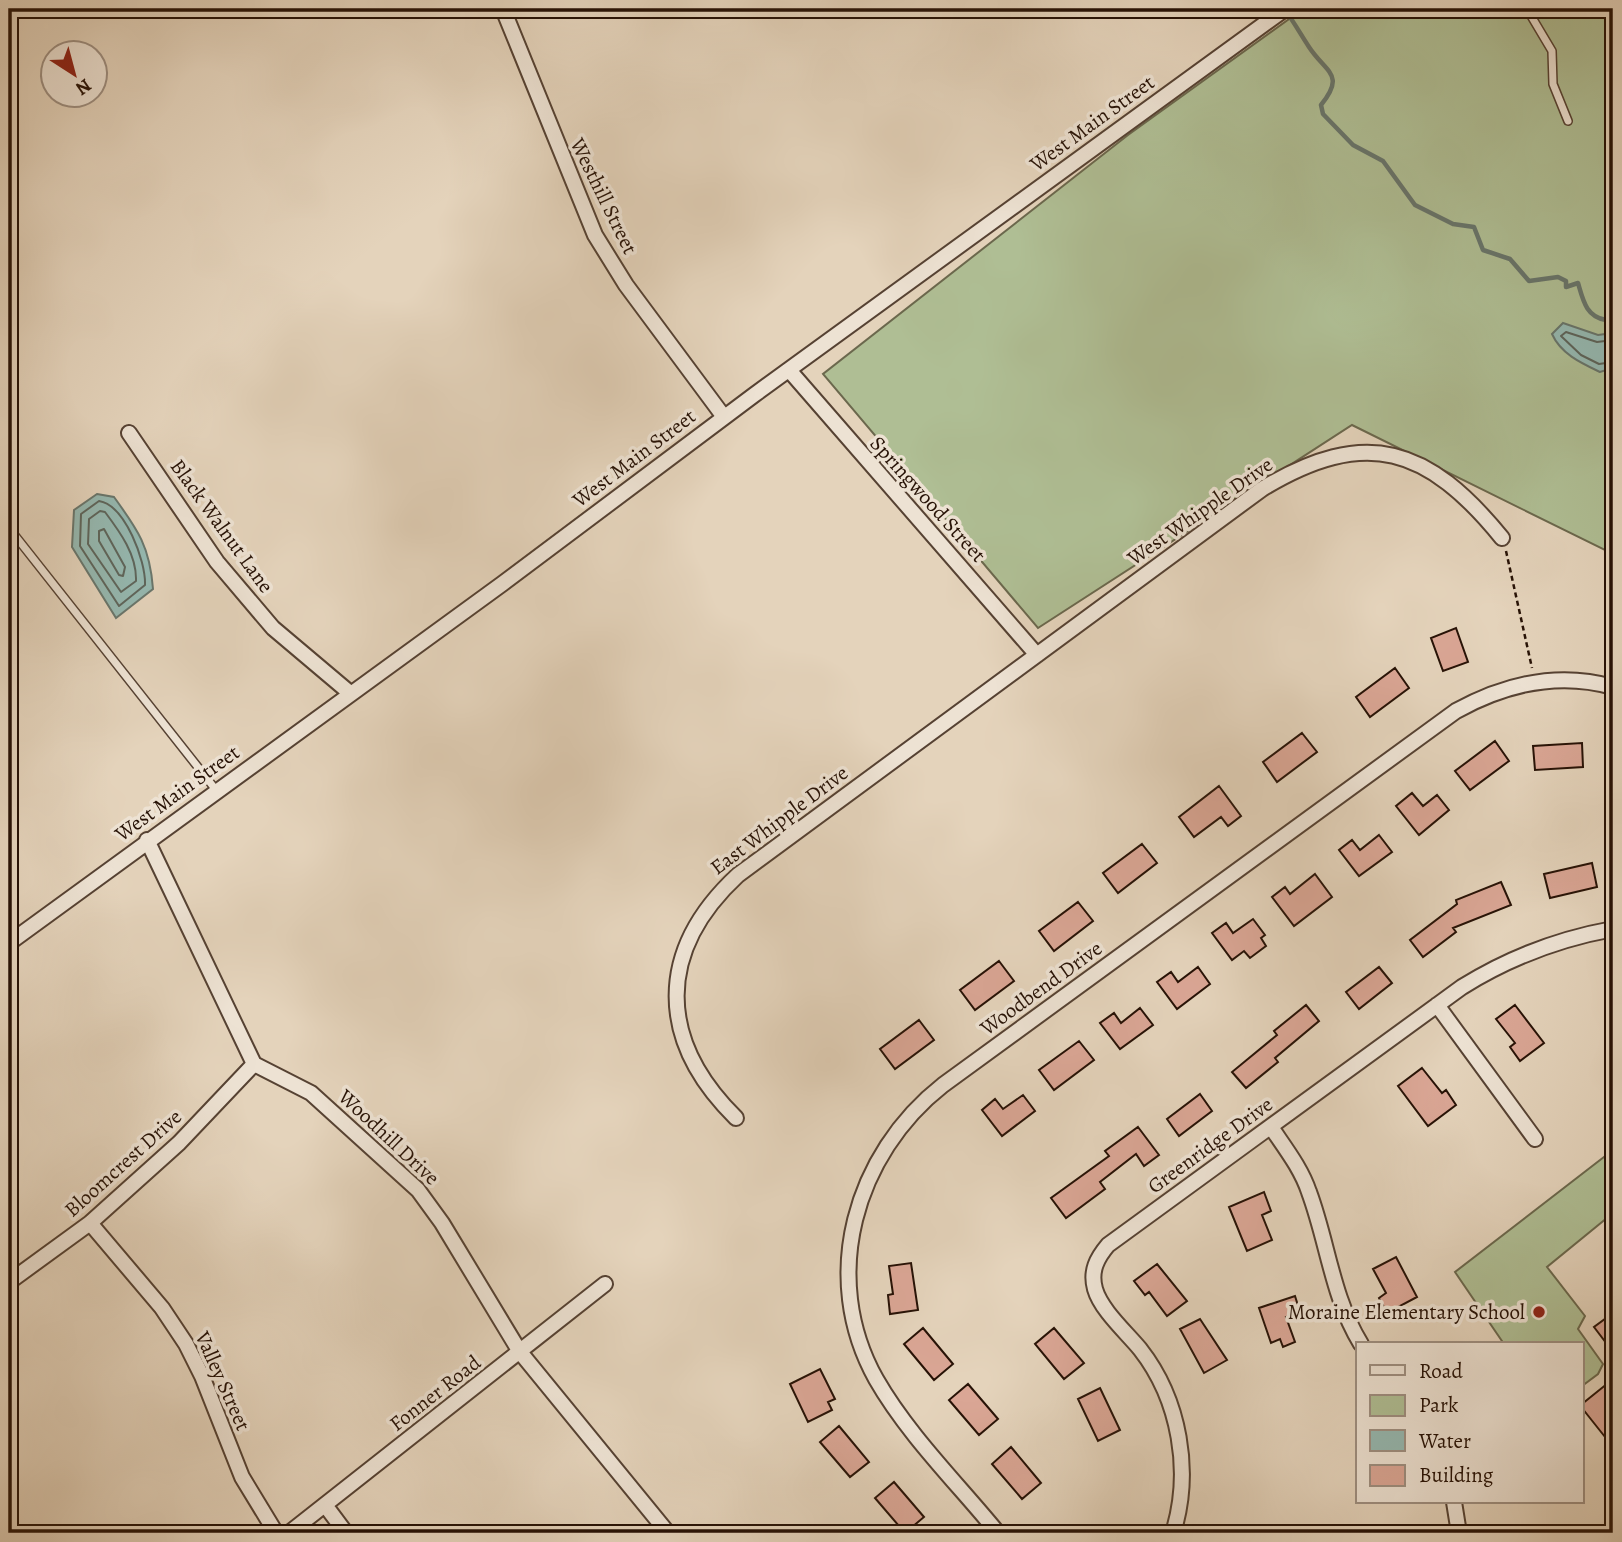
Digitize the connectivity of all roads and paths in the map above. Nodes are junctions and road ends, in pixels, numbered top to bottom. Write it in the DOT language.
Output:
graph roads {
  1 [pos="503,9"];
  2 [pos="1285,9"];
  3 [pos="1527,9"];
  4 [pos="1568,121"];
  5 [pos="789,370"];
  6 [pos="724,417"];
  7 [pos="129,433"];
  8 [pos="9,528"];
  9 [pos="1503,538"];
  10 [pos="1037,655"];
  11 [pos="1534,681"];
  12 [pos="1613,687"];
  13 [pos="350,693"];
  14 [pos="216,790"];
  15 [pos="147,840"];
  16 [pos="1613,929"];
  17 [pos="9,943"];
  18 [pos="1437,1005"];
  19 [pos="254,1064"];
  20 [pos="736,1118"];
  21 [pos="1271,1127"];
  22 [pos="1535,1139"];
  23 [pos="90,1223"];
  24 [pos="9,1282"];
  25 [pos="605,1284"];
  26 [pos="1360,1342"];
  27 [pos="520,1352"];
  28 [pos="1454,1504"];
  29 [pos="325,1505"];
  30 [pos="276,1533"];
  31 [pos="289,1533"];
  32 [pos="346,1533"];
  33 [pos="668,1533"];
  34 [pos="998,1533"];
  35 [pos="1172,1533"];
  36 [pos="1459,1533"];
  1 -- 6 [label="street, Westhill Street"];
  2 -- 5 [label="street, West Main Street"];
  3 -- 4 [label="lane"];
  5 -- 6 [label="street, West Main Street"];
  5 -- 10 [label="street, Springwood Street"];
  6 -- 13 [label="street, West Main Street"];
  7 -- 13 [label="street, Black Walnut Lane"];
  8 -- 14 [label="lane"];
  9 -- 10 [label="street, West Whipple Drive"];
  9 -- 11 [label="path"];
  10 -- 20 [label="street, East Whipple Drive"];
  11 -- 12 [label="street, Woodbend Drive"];
  11 -- 34 [label="street, Woodbend Drive"];
  13 -- 14 [label="street, West Main Street"];
  14 -- 15 [label="street, West Main Street"];
  15 -- 17 [label="street, West Main Street"];
  15 -- 19 [label="street"];
  16 -- 18 [label="street, Greenridge Drive"];
  18 -- 21 [label="street, Greenridge Drive"];
  18 -- 22 [label="street"];
  19 -- 23 [label="street, Bloomcrest Drive"];
  19 -- 27 [label="street, Woodhill Drive"];
  21 -- 26 [label="street"];
  21 -- 35 [label="street, Greenridge Drive"];
  23 -- 24 [label="street, Bloomcrest Drive"];
  23 -- 30 [label="street, Valley Street"];
  25 -- 27 [label="street, Fonner Road"];
  27 -- 29 [label="street, Fonner Road"];
  27 -- 33 [label="street, Woodhill Drive"];
  28 -- 36 [label="street"];
  29 -- 31 [label="street, Fonner Road"];
  29 -- 32 [label="street"];
}
